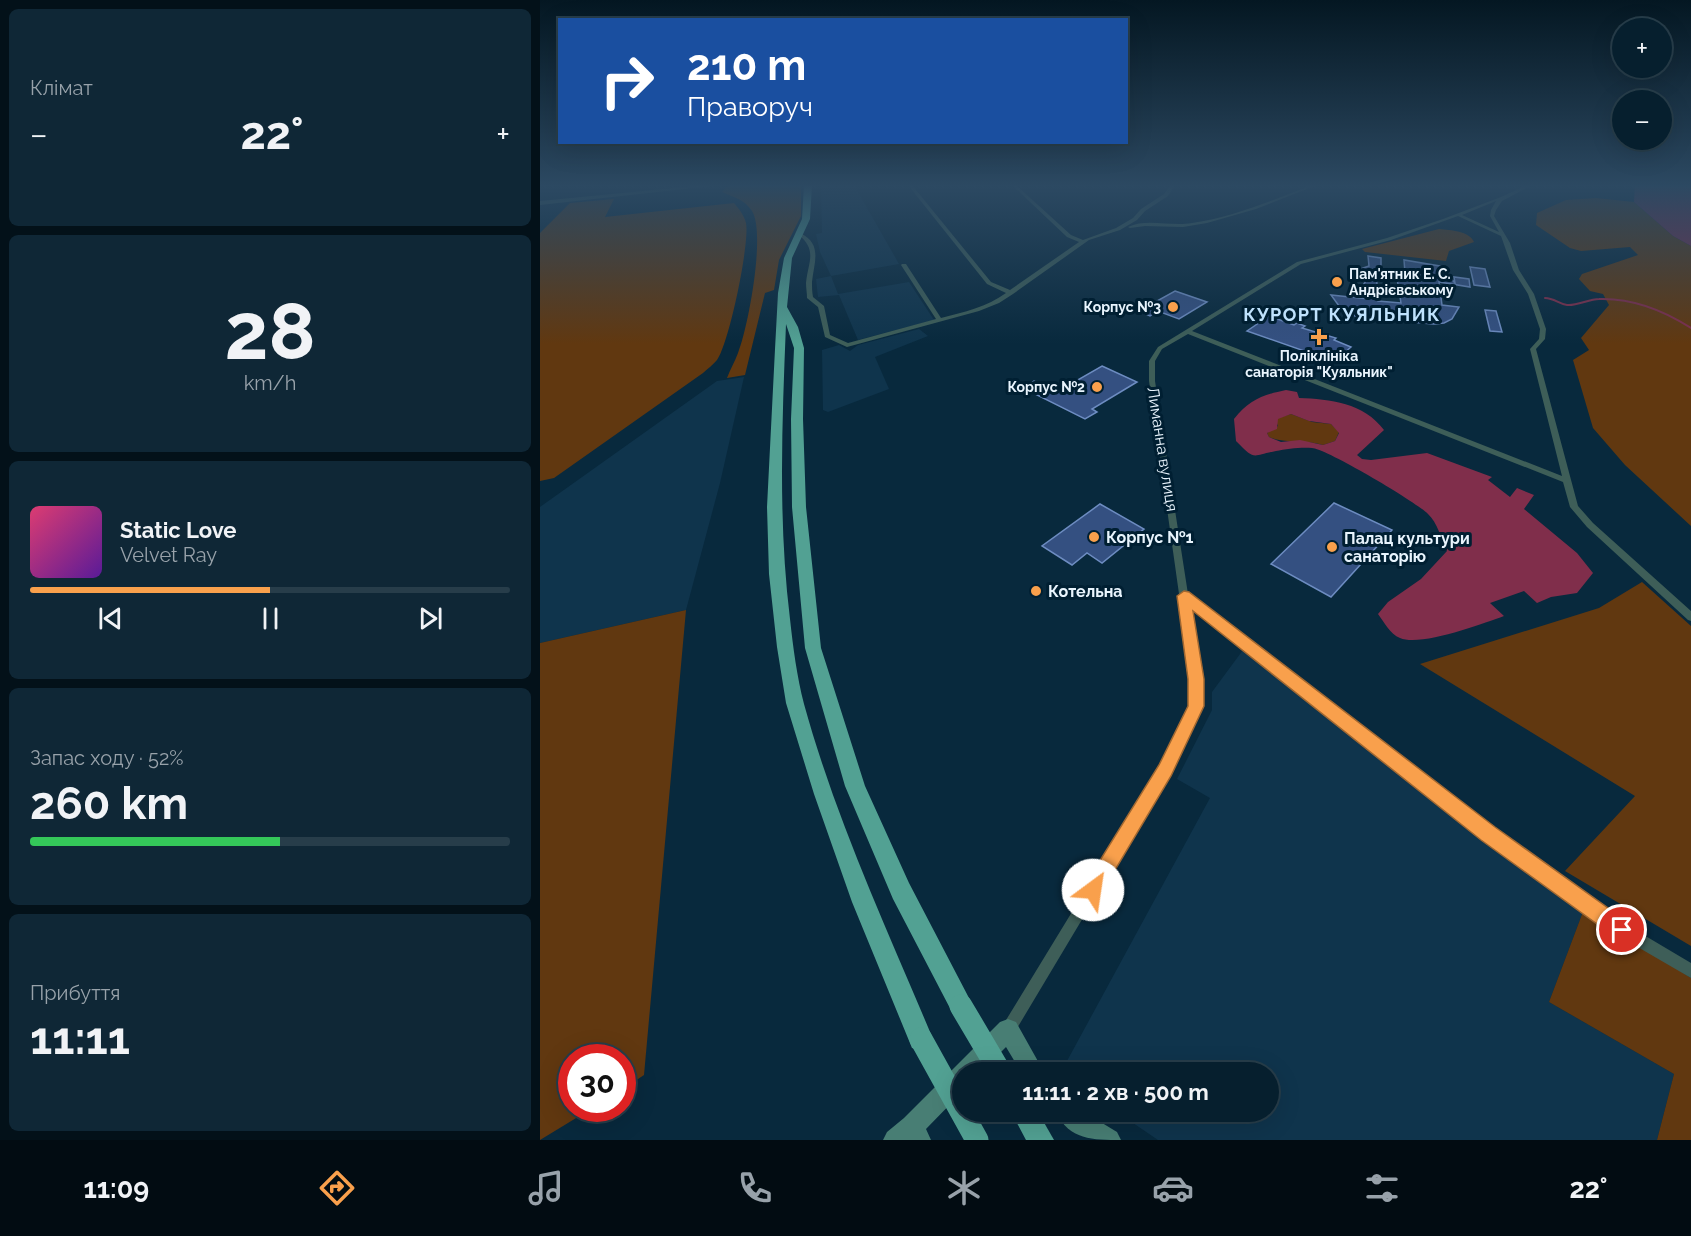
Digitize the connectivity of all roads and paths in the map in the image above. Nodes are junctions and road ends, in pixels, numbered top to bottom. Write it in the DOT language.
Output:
graph roads {
  1 [pos="798,238"];
  2 [pos="808,238"];
  3 [pos="953,238"];
  4 [pos="1079,238"];
  5 [pos="1092,238"];
  6 [pos="1391,238"];
  7 [pos="1503,238"];
  8 [pos="1087,240"];
  9 [pos="904,265"];
  10 [pos="1011,293"];
  11 [pos="783,308"];
  12 [pos="940,320"];
  13 [pos="1186,331"];
  14 [pos="1566,480"];
  15 [pos="1184,596"];
  16 [pos="1691,616"];
  17 [pos="1691,971"];
  18 [pos="1008,1030"];
  19 [pos="976,1062"];
  20 [pos="994,1062"];
  21 [pos="1027,1062"];
  22 [pos="952,1087"];
  23 [pos="1078,1122"];
  24 [pos="909,1135"];
  25 [pos="977,1140"];
  26 [pos="1109,1140"];
  1 -- 11 [label="highway"];
  2 -- 12 [label="street"];
  3 -- 10 [label="street"];
  4 -- 8 [label="street"];
  5 -- 8 [label="street"];
  6 -- 13 [label="street, Лиманна вулиця"];
  7 -- 14 [label="street"];
  8 -- 10 [label="street"];
  9 -- 12 [label="street"];
  10 -- 12 [label="street"];
  11 -- 20 [label="highway, bridge"];
  11 -- 25 [label="highway, bridge"];
  13 -- 14 [label="street"];
  13 -- 15 [label="street, Лиманна вулиця"];
  14 -- 16 [label="street"];
  15 -- 17 [label="street"];
  15 -- 18 [label="street, Лиманна вулиця"];
  18 -- 19 [label="main road, Лиманна вулиця"];
  18 -- 21 [label="main road"];
  22 -- 24 [label="main road, Лиманна вулиця"];
  23 -- 26 [label="main road"];
}
